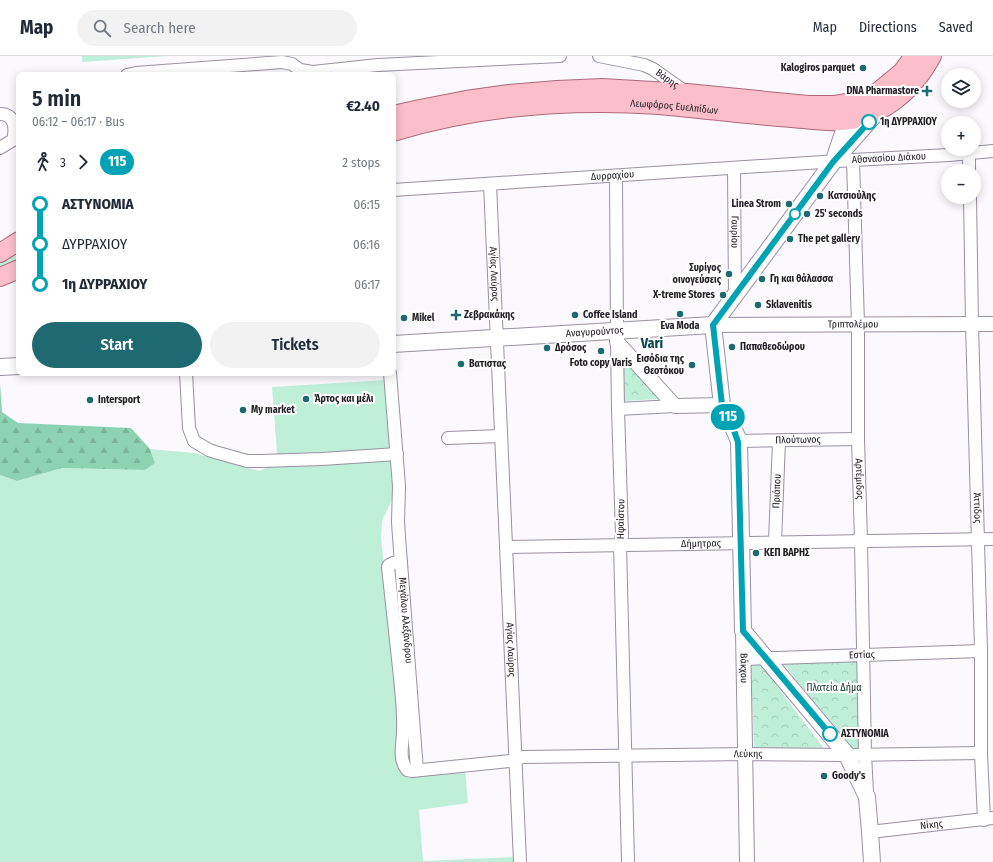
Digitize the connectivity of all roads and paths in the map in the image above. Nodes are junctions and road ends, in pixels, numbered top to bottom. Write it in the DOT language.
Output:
graph roads {
  1 [pos="560,56"];
  2 [pos="599,56"];
  3 [pos="914,56"];
  4 [pos="932,56"];
  5 [pos="644,66"];
  6 [pos="149,72"];
  7 [pos="313,72"];
  8 [pos="313,72"];
  9 [pos="645,90"];
  10 [pos="687,93"];
  11 [pos="862,100"];
  12 [pos="878,111"];
  13 [pos="0,114"];
  14 [pos="396,114"];
  15 [pos="847,121"];
  16 [pos="396,131"];
  17 [pos="0,148"];
  18 [pos="993,151"];
  19 [pos="981,152"];
  20 [pos="941,155"];
  21 [pos="853,160"];
  22 [pos="833,162"];
  23 [pos="734,168"];
  24 [pos="616,176"];
  25 [pos="490,184"];
  26 [pos="396,190"];
  27 [pos="970,204"];
  28 [pos="16,243"];
  29 [pos="0,253"];
  30 [pos="16,270"];
  31 [pos="0,277"];
  32 [pos="735,296"];
  33 [pos="972,324"];
  34 [pos="993,324"];
  35 [pos="713,325"];
  36 [pos="858,325"];
  37 [pos="617,336"];
  38 [pos="497,338"];
  39 [pos="396,344"];
  40 [pos="16,366"];
  41 [pos="0,367"];
  42 [pos="186,376"];
  43 [pos="390,376"];
  44 [pos="722,405"];
  45 [pos="675,406"];
  46 [pos="618,409"];
  47 [pos="501,436"];
  48 [pos="448,438"];
  49 [pos="858,439"];
  50 [pos="779,441"];
  51 [pos="738,442"];
  52 [pos="396,454"];
  53 [pos="977,539"];
  54 [pos="993,539"];
  55 [pos="861,541"];
  56 [pos="775,542"];
  57 [pos="742,543"];
  58 [pos="620,545"];
  59 [pos="506,547"];
  60 [pos="743,631"];
  61 [pos="980,651"];
  62 [pos="864,656"];
  63 [pos="766,658"];
  64 [pos="744,659"];
  65 [pos="981,753"];
  66 [pos="745,754"];
  67 [pos="865,754"];
  68 [pos="847,755"];
  69 [pos="626,756"];
  70 [pos="515,759"];
  71 [pos="867,797"];
  72 [pos="988,819"];
  73 [pos="870,832"];
  74 [pos="520,862"];
  75 [pos="628,862"];
  76 [pos="747,862"];
  77 [pos="872,862"];
  1 -- 8 [label="street"];
  2 -- 5 [label="street, Βάρης"];
  3 -- 11 [label="main road, Λεωφόρος Ευελπίδων"];
  4 -- 12 [label="main road, Λεωφόρος Ευελπίδων"];
  5 -- 9 [label="street"];
  5 -- 10 [label="street, Βάρης"];
  6 -- 7 [label="street"];
  9 -- 10 [label="main road, Λεωφόρος Ευελπίδων"];
  9 -- 14 [label="main road, Λεωφόρος Ευελπίδων"];
  10 -- 11 [label="main road, Λεωφόρος Ευελπίδων"];
  11 -- 15 [label="main road"];
  12 -- 15 [label="main road, Λεωφόρος Ευελπίδων"];
  12 -- 22 [label="main road"];
  13 -- 17 [label="street"];
  15 -- 16 [label="main road, Λεωφόρος Ευελπίδων"];
  15 -- 22 [label="main road"];
  18 -- 19 [label="street, Αθανασίου Διάκου"];
  20 -- 21 [label="street, Αθανασίου Διάκου"];
  21 -- 22 [label="street, Αθανασίου Διάκου"];
  21 -- 36 [label="street, Αρτέμιδος"];
  22 -- 23 [label="street, Δυρραχίου"];
  22 -- 32 [label="main road"];
  23 -- 24 [label="street, Δυρραχίου"];
  23 -- 32 [label="street, Γαυρίου"];
  24 -- 25 [label="street, Δυρραχίου"];
  24 -- 37 [label="street, Ηφαίστου"];
  25 -- 26 [label="street, Δυρραχίου"];
  25 -- 38 [label="street, Αγίας Λαύρας"];
  27 -- 33 [label="street, Άττιδος"];
  28 -- 29 [label="main road"];
  30 -- 31 [label="main road"];
  32 -- 35 [label="main road"];
  33 -- 34 [label="street, Τριπτολέμου"];
  33 -- 36 [label="street, Τριπτολέμου"];
  33 -- 53 [label="street, Άττιδος"];
  35 -- 36 [label="street, Τριπτολέμου"];
  35 -- 37 [label="main road, Αναγυρούντος"];
  35 -- 44 [label="main road"];
  36 -- 49 [label="street, Αρτέμιδος"];
  37 -- 38 [label="main road, Αναγυρούντος"];
  37 -- 45 [label="street"];
  37 -- 46 [label="street, Ηφαίστου"];
  38 -- 39 [label="main road, Αναγυρούντος"];
  38 -- 47 [label="street, Αγίας Λαύρας"];
  40 -- 41 [label="main road"];
  42 -- 52 [label="street"];
  43 -- 52 [label="street, Μεγάλου Αλεξάνδρου"];
  44 -- 45 [label="street"];
  44 -- 51 [label="main road, Βάκχου"];
  45 -- 46 [label="street"];
  46 -- 58 [label="street, Ηφαίστου"];
  47 -- 48 [label="street"];
  47 -- 59 [label="street, Αγίας Λαύρας"];
  49 -- 50 [label="street, Πλούτωνος"];
  49 -- 55 [label="street, Αρτέμιδος"];
  50 -- 51 [label="street, Πλούτωνος"];
  50 -- 56 [label="street, Πριάπου"];
  51 -- 57 [label="main road, Βάκχου"];
  52 -- 70 [label="street, Μεγάλου Αλεξάνδρου"];
  53 -- 54 [label="street, Δήμητρας"];
  53 -- 55 [label="street, Δήμητρας"];
  53 -- 61 [label="street, Άττιδος"];
  55 -- 56 [label="street, Δήμητρας"];
  55 -- 62 [label="street, Αρτέμιδος"];
  56 -- 57 [label="street, Δήμητρας"];
  57 -- 58 [label="street, Δήμητρας"];
  57 -- 60 [label="main road, Βάκχου"];
  58 -- 59 [label="street, Δήμητρας"];
  58 -- 69 [label="street, Ηφαίστου"];
  59 -- 70 [label="street, Αγίας Λαύρας"];
  60 -- 63 [label="main road"];
  60 -- 64 [label="street, Βάκχου"];
  61 -- 62 [label="street, Εστίας"];
  61 -- 65 [label="street, Άττιδος"];
  62 -- 63 [label="street, Εστίας"];
  62 -- 67 [label="street, Αρτέμιδος"];
  63 -- 64 [label="street, Εστίας"];
  63 -- 68 [label="main road"];
  64 -- 66 [label="street, Βάκχου"];
  65 -- 67 [label="street, Λεύκης"];
  65 -- 72 [label="street, Άττιδος"];
  66 -- 68 [label="street, Λεύκης"];
  66 -- 69 [label="street, Λεύκης"];
  66 -- 76 [label="street, Βάκχου"];
  67 -- 68 [label="street, Λεύκης"];
  67 -- 71 [label="street, Αρτέμιδος"];
  68 -- 71 [label="main road"];
  69 -- 70 [label="street, Λεύκης"];
  69 -- 75 [label="street, Ηφαίστου"];
  70 -- 74 [label="street, Αγίας Λαύρας"];
  71 -- 73 [label="main road"];
  72 -- 73 [label="street, Νίκης"];
  73 -- 77 [label="main road"];
}
